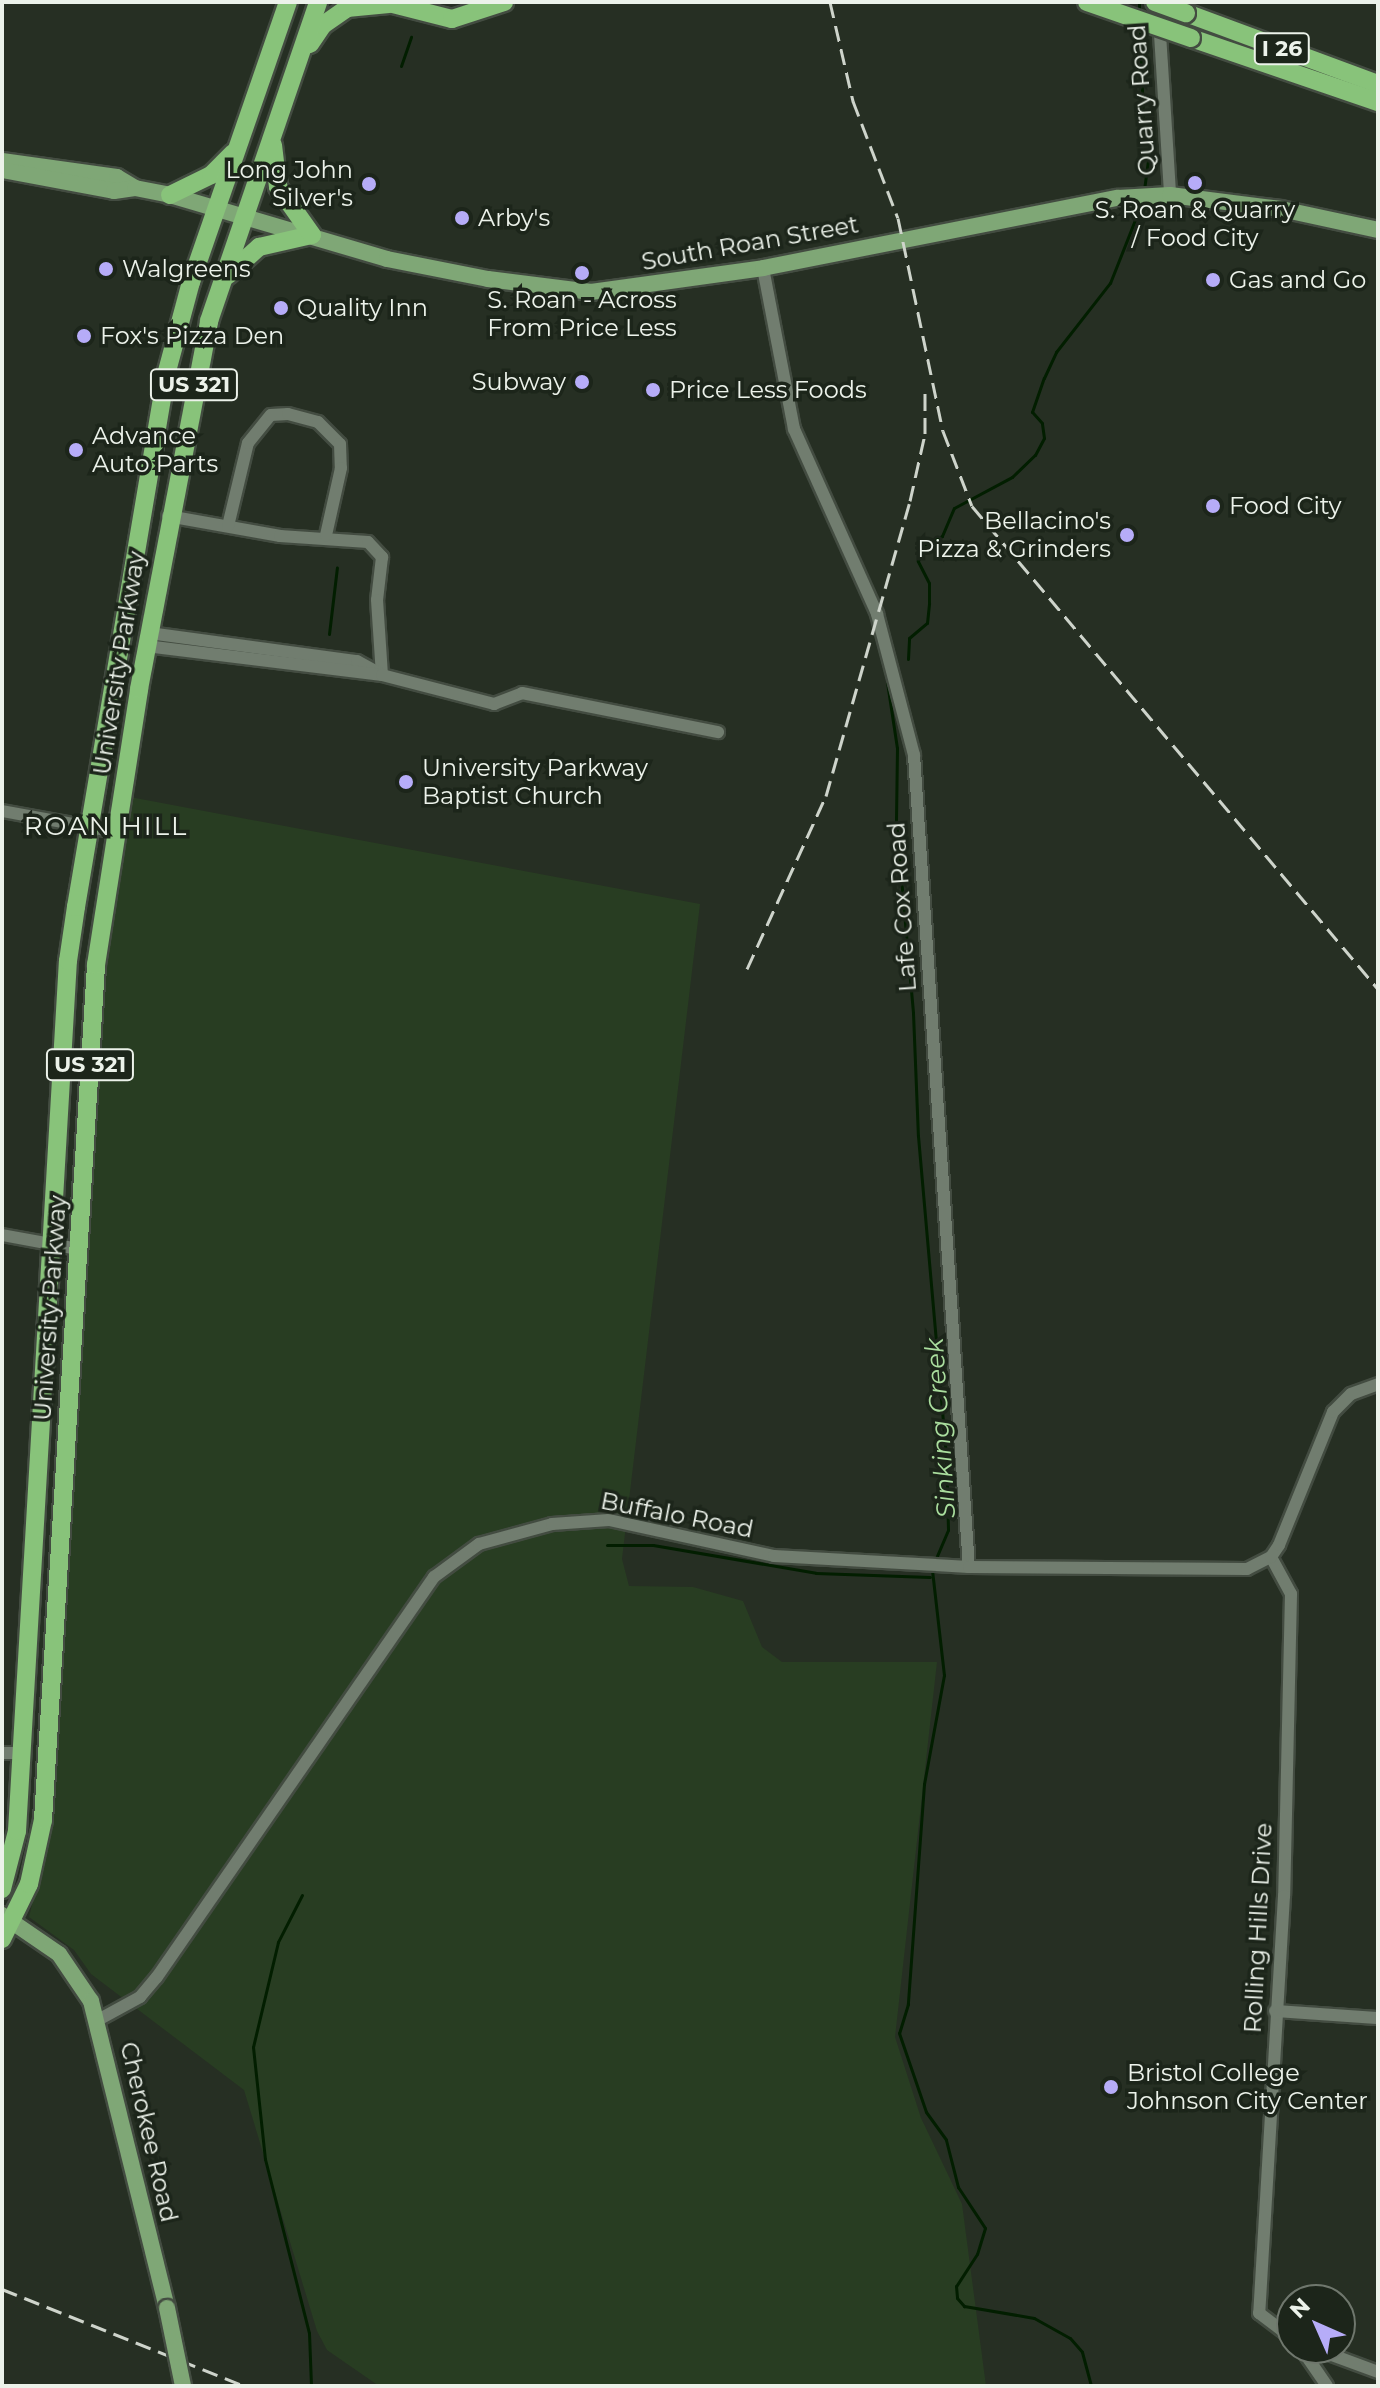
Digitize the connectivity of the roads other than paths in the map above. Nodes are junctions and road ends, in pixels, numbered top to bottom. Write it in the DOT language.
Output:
graph roads {
  1 [pos="288,2"];
  2 [pos="318,2"];
  3 [pos="504,2"];
  4 [pos="1087,2"];
  5 [pos="1156,2"];
  6 [pos="387,3"];
  7 [pos="298,63"];
  8 [pos="1378,84"];
  9 [pos="1378,102"];
  10 [pos="273,135"];
  11 [pos="238,148"];
  12 [pos="2,161"];
  13 [pos="2,170"];
  14 [pos="135,188"];
  15 [pos="170,195"];
  16 [pos="1164,196"];
  17 [pos="217,208"];
  18 [pos="244,215"];
  19 [pos="1378,230"];
  20 [pos="312,235"];
  21 [pos="763,268"];
  22 [pos="219,288"];
  23 [pos="141,511"];
  24 [pos="168,516"];
  25 [pos="228,526"];
  26 [pos="326,535"];
  27 [pos="147,639"];
  28 [pos="382,675"];
  29 [pos="112,685"];
  30 [pos="139,689"];
  31 [pos="718,732"];
  32 [pos="2,811"];
  33 [pos="89,825"];
  34 [pos="116,832"];
  35 [pos="63,1038"];
  36 [pos="91,1040"];
  37 [pos="2,1235"];
  38 [pos="51,1246"];
  39 [pos="78,1249"];
  40 [pos="1378,1384"];
  41 [pos="35,1497"];
  42 [pos="62,1500"];
  43 [pos="1271,1557"];
  44 [pos="969,1567"];
  45 [pos="2,1753"];
  46 [pos="23,1753"];
  47 [pos="2,1889"];
  48 [pos="7,1918"];
  49 [pos="2,1939"];
  50 [pos="1275,2011"];
  51 [pos="1378,2018"];
  52 [pos="98,2020"];
  53 [pos="1276,2326"];
  54 [pos="1312,2364"];
  55 [pos="1356,2364"];
  56 [pos="1378,2372"];
  57 [pos="183,2386"];
  58 [pos="1327,2386"];
  1 -- 11 [label="highway, University Parkway / US 321"];
  2 -- 7 [label="highway, University Parkway / US 321"];
  3 -- 6 [label="highway"];
  4 -- 9 [label="highway, I 26, bridge"];
  5 -- 8 [label="highway, I 26, bridge"];
  5 -- 16 [label="street, Quarry Road"];
  6 -- 7 [label="highway"];
  7 -- 10 [label="highway, University Parkway / US 321"];
  10 -- 18 [label="highway, University Parkway / US 321"];
  10 -- 20 [label="highway"];
  11 -- 15 [label="highway"];
  11 -- 17 [label="highway, University Parkway / US 321"];
  12 -- 14 [label="main road, South Roan Street"];
  13 -- 14 [label="main road, South Roan Street"];
  14 -- 15 [label="main road, South Roan Street"];
  15 -- 17 [label="main road, South Roan Street"];
  16 -- 19 [label="main road, South Roan Street"];
  16 -- 21 [label="main road, South Roan Street"];
  17 -- 18 [label="main road, South Roan Street"];
  17 -- 23 [label="highway, University Parkway / US 321"];
  18 -- 20 [label="main road, South Roan Street"];
  18 -- 22 [label="highway, University Parkway / US 321"];
  20 -- 21 [label="main road, South Roan Street"];
  20 -- 22 [label="highway"];
  21 -- 44 [label="street, Lafe Cox Road"];
  22 -- 24 [label="highway, University Parkway / US 321"];
  23 -- 24 [label="highway"];
  23 -- 29 [label="highway, University Parkway / US 321"];
  24 -- 25 [label="street"];
  24 -- 27 [label="highway, University Parkway / US 321"];
  25 -- 26 [label="street"];
  25 -- 26 [label="street"];
  26 -- 28 [label="street"];
  27 -- 28 [label="street"];
  27 -- 30 [label="highway, University Parkway / US 321"];
  28 -- 31 [label="street"];
  29 -- 30 [label="highway"];
  29 -- 33 [label="highway, University Parkway / US 321"];
  30 -- 34 [label="highway, University Parkway / US 321"];
  32 -- 33 [label="street"];
  33 -- 34 [label="street"];
  33 -- 35 [label="highway, University Parkway / US 321"];
  34 -- 36 [label="highway, University Parkway / US 321"];
  35 -- 36 [label="highway"];
  35 -- 38 [label="highway, University Parkway / US 321"];
  36 -- 39 [label="highway, University Parkway / US 321"];
  37 -- 38 [label="street"];
  38 -- 39 [label="street"];
  38 -- 41 [label="highway, University Parkway / US 321"];
  39 -- 42 [label="highway, University Parkway / US 321"];
  40 -- 43 [label="street"];
  41 -- 42 [label="highway"];
  41 -- 46 [label="highway, University Parkway / US 321"];
  42 -- 48 [label="highway, University Parkway / US 321"];
  43 -- 44 [label="street, Buffalo Road"];
  43 -- 50 [label="street, Rolling Hills Drive"];
  44 -- 52 [label="street, Buffalo Road"];
  45 -- 46 [label="street"];
  46 -- 47 [label="highway, University Parkway / US 321"];
  48 -- 49 [label="highway, University Parkway / US 321"];
  48 -- 52 [label="main road, Cherokee Road"];
  50 -- 51 [label="street"];
  50 -- 53 [label="street, Rolling Hills Drive"];
  52 -- 57 [label="main road, Cherokee Road, bridge"];
  54 -- 58 [label="street"];
  55 -- 56 [label="street"];
}
